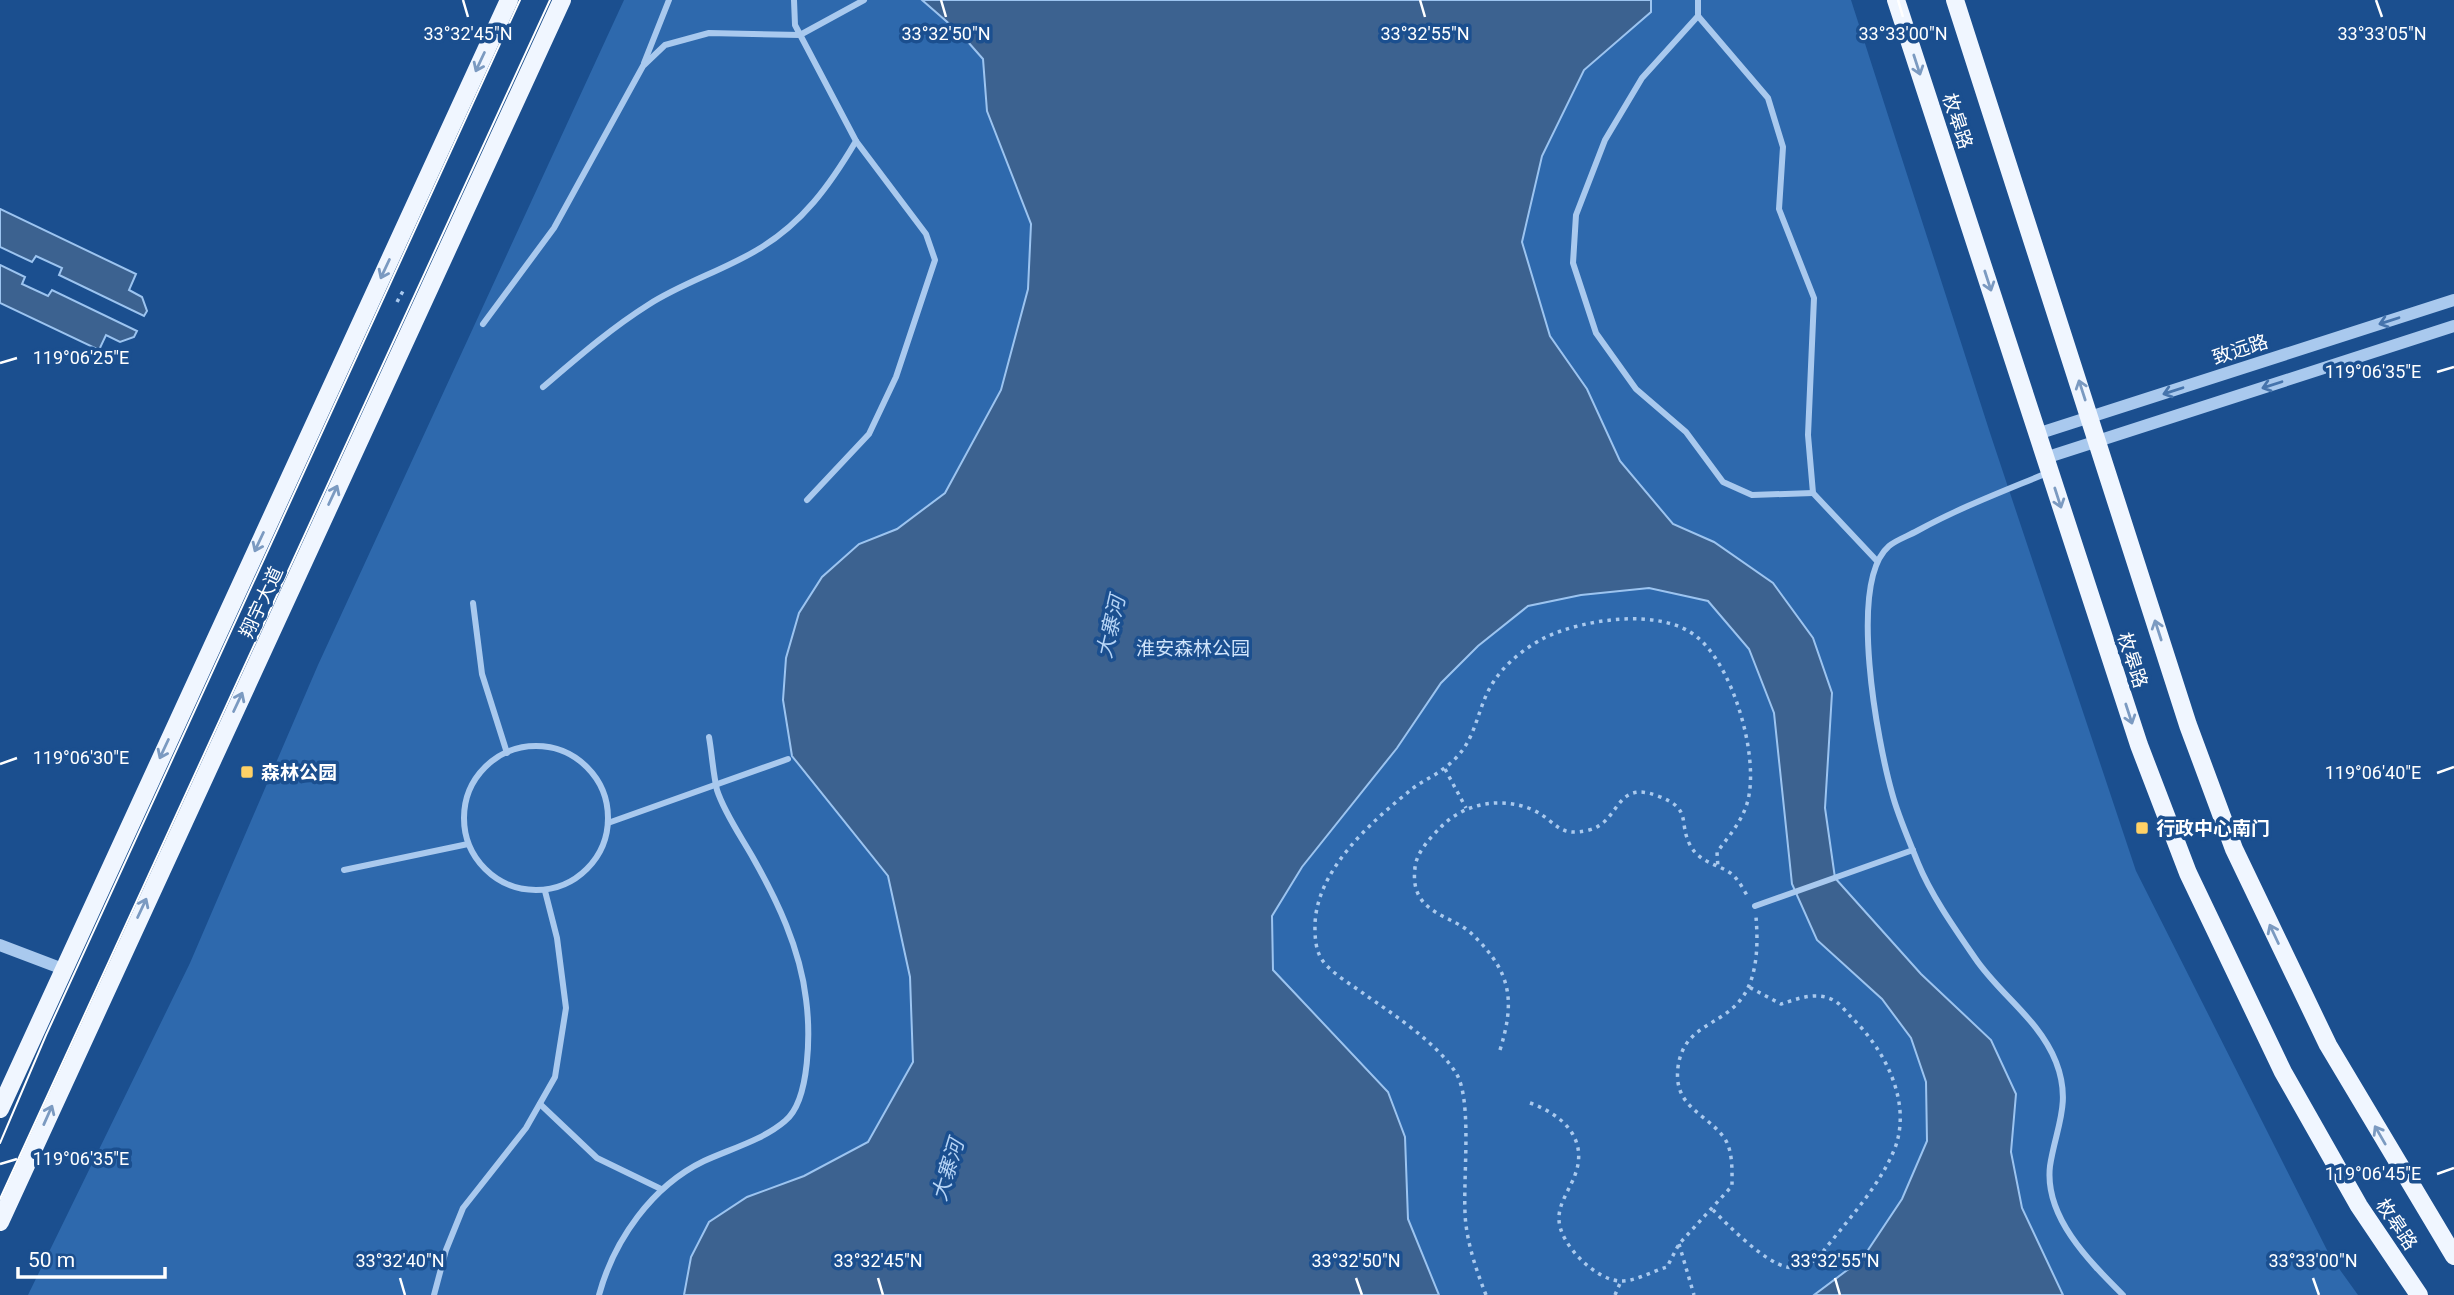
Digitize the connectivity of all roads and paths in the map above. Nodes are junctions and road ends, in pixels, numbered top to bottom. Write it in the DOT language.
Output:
graph roads {
  1 [pos="509,0"];
  2 [pos="562,0"];
  3 [pos="669,0"];
  4 [pos="794,0"];
  5 [pos="864,0"];
  6 [pos="1698,0"];
  7 [pos="1896,0"];
  8 [pos="1955,0"];
  9 [pos="1698,16"];
  10 [pos="800,35"];
  11 [pos="643,66"];
  12 [pos="856,141"];
  13 [pos="403,291"];
  14 [pos="2454,300"];
  15 [pos="397,302"];
  16 [pos="483,324"];
  17 [pos="2454,326"];
  18 [pos="544,387"];
  19 [pos="2091,417"];
  20 [pos="2037,435"];
  21 [pos="2098,441"];
  22 [pos="2047,465"];
  23 [pos="1813,493"];
  24 [pos="807,500"];
  25 [pos="1877,561"];
  26 [pos="473,603"];
  27 [pos="709,737"];
  28 [pos="507,753"];
  29 [pos="788,760"];
  30 [pos="1445,769"];
  31 [pos="717,785"];
  32 [pos="1466,808"];
  33 [pos="608,823"];
  34 [pos="468,844"];
  35 [pos="1913,850"];
  36 [pos="1718,869"];
  37 [pos="344,870"];
  38 [pos="545,891"];
  39 [pos="1755,906"];
  40 [pos="0,945"];
  41 [pos="63,969"];
  42 [pos="1747,986"];
  43 [pos="1500,1051"];
  44 [pos="1530,1103"];
  45 [pos="540,1104"];
  46 [pos="0,1109"];
  47 [pos="661,1189"];
  48 [pos="1713,1210"];
  49 [pos="0,1222"];
  50 [pos="1679,1244"];
  51 [pos="2454,1256"];
  52 [pos="1621,1281"];
  53 [pos="434,1295"];
  54 [pos="599,1295"];
  55 [pos="1486,1295"];
  56 [pos="1615,1295"];
  57 [pos="1694,1295"];
  58 [pos="2123,1295"];
  59 [pos="2419,1295"];
  1 -- 41 [label="main road, 翔宇大道, one-way"];
  49 -- 2 [label="main road, 翔宇大道, one-way"];
  3 -- 11 [label="street"];
  4 -- 10 [label="street"];
  5 -- 10 [label="street"];
  6 -- 9 [label="street"];
  7 -- 20 [label="main road, 枚皋路, one-way"];
  19 -- 8 [label="main road, 枚皋路, one-way"];
  9 -- 23 [label="street"];
  9 -- 23 [label="street"];
  10 -- 11 [label="street"];
  10 -- 12 [label="street"];
  11 -- 16 [label="street"];
  12 -- 18 [label="street"];
  12 -- 24 [label="street"];
  13 -- 15 [label="path"];
  14 -- 19 [label="street, 致远路, one-way"];
  17 -- 21 [label="street, one-way"];
  19 -- 20 [label="street, 致远路"];
  19 -- 21 [label="main road, 枚皋路"];
  20 -- 22 [label="main road, 枚皋路"];
  21 -- 22 [label="street"];
  51 -- 21 [label="main road, 枚皋路, one-way"];
  22 -- 25 [label="street"];
  22 -- 59 [label="main road, 枚皋路, one-way"];
  23 -- 25 [label="street"];
  25 -- 35 [label="street"];
  26 -- 28 [label="street"];
  27 -- 31 [label="street"];
  28 -- 33 [label="street"];
  28 -- 34 [label="street"];
  29 -- 31 [label="street"];
  30 -- 32 [label="path"];
  30 -- 36 [label="path"];
  30 -- 55 [label="path"];
  31 -- 33 [label="street"];
  31 -- 47 [label="street"];
  32 -- 36 [label="path"];
  32 -- 43 [label="path"];
  33 -- 38 [label="street"];
  34 -- 37 [label="street"];
  34 -- 38 [label="street"];
  35 -- 39 [label="street"];
  35 -- 58 [label="street"];
  36 -- 39 [label="path"];
  38 -- 45 [label="street"];
  39 -- 42 [label="path"];
  40 -- 41 [label="street"];
  41 -- 46 [label="main road, 翔宇大道"];
  42 -- 48 [label="path"];
  42 -- 48 [label="path"];
  44 -- 52 [label="path"];
  45 -- 47 [label="street"];
  45 -- 53 [label="street"];
  47 -- 54 [label="street"];
  48 -- 50 [label="path"];
  50 -- 52 [label="path"];
  50 -- 57 [label="path"];
  52 -- 56 [label="path"];
}
